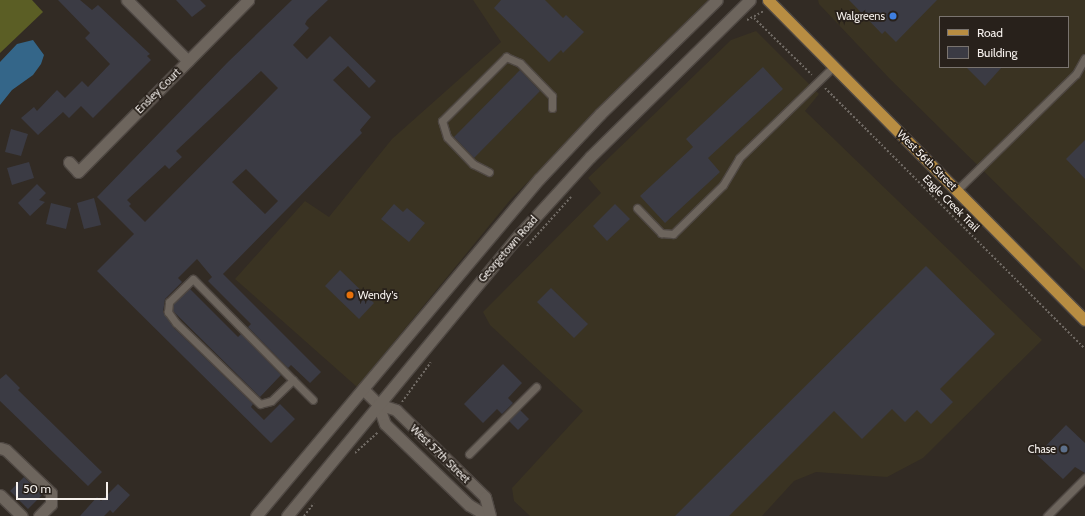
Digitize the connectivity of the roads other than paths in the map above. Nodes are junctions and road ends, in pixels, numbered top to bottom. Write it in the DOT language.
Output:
graph roads {
  1 [pos="127,0"];
  2 [pos="248,0"];
  3 [pos="717,0"];
  4 [pos="750,0"];
  5 [pos="768,0"];
  6 [pos="1085,58"];
  7 [pos="188,61"];
  8 [pos="834,66"];
  9 [pos="552,108"];
  10 [pos="69,162"];
  11 [pos="489,172"];
  12 [pos="957,190"];
  13 [pos="637,208"];
  14 [pos="1085,320"];
  15 [pos="293,380"];
  16 [pos="536,387"];
  17 [pos="363,389"];
  18 [pos="313,400"];
  19 [pos="378,404"];
  20 [pos="0,448"];
  21 [pos="469,454"];
  22 [pos="1085,478"];
  23 [pos="0,495"];
  24 [pos="22,516"];
  25 [pos="39,516"];
  26 [pos="256,516"];
  27 [pos="287,516"];
  28 [pos="489,516"];
  29 [pos="1047,516"];
  1 -- 7 [label="main road"];
  2 -- 7 [label="main road, Ensley Court"];
  3 -- 17 [label="main road, Georgetown Road"];
  4 -- 19 [label="main road, Georgetown Road"];
  5 -- 8 [label="main road, West 56th Street"];
  6 -- 12 [label="lane"];
  7 -- 10 [label="main road, Ensley Court"];
  8 -- 12 [label="main road, West 56th Street"];
  8 -- 13 [label="lane"];
  9 -- 11 [label="lane"];
  12 -- 14 [label="main road, West 56th Street"];
  15 -- 15 [label="lane"];
  15 -- 18 [label="lane"];
  16 -- 21 [label="lane"];
  17 -- 19 [label="main road, West 57th Street"];
  17 -- 26 [label="main road, Georgetown Road"];
  19 -- 27 [label="main road, Georgetown Road"];
  19 -- 28 [label="main road, West 57th Street"];
  19 -- 28 [label="main road, West 57th Street"];
  20 -- 25 [label="main road"];
  22 -- 29 [label="lane"];
  23 -- 24 [label="main road"];
}
